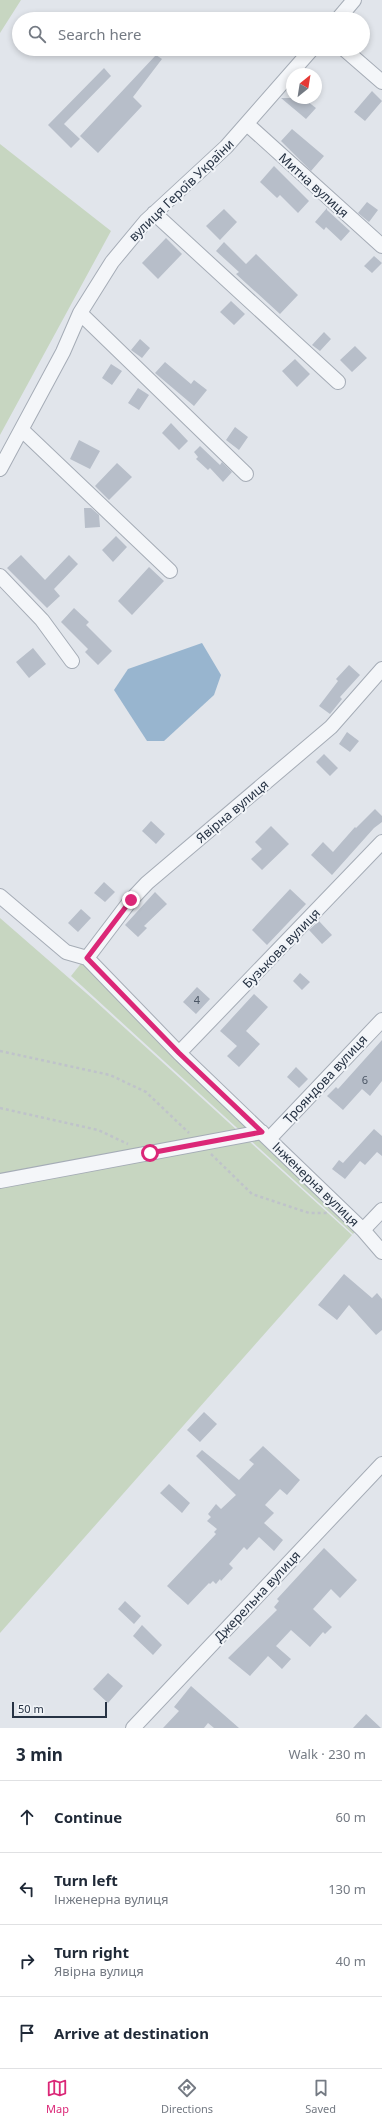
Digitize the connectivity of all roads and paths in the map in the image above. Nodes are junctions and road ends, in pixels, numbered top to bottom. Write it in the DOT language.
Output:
graph roads {
  1 [pos="354,0"];
  2 [pos="344,12"];
  3 [pos="306,56"];
  4 [pos="352,56"];
  5 [pos="382,82"];
  6 [pos="247,124"];
  7 [pos="154,213"];
  8 [pos="382,246"];
  9 [pos="80,313"];
  10 [pos="338,382"];
  11 [pos="22,430"];
  12 [pos="0,469"];
  13 [pos="246,474"];
  14 [pos="170,571"];
  15 [pos="0,576"];
  16 [pos="72,661"];
  17 [pos="382,670"];
  18 [pos="382,842"];
  19 [pos="0,896"];
  20 [pos="87,958"];
  21 [pos="382,1020"];
  22 [pos="0,1051"];
  23 [pos="179,1053"];
  24 [pos="0,1108"];
  25 [pos="266,1136"];
  26 [pos="130,1144"];
  27 [pos="201,1144"];
  28 [pos="0,1180"];
  29 [pos="382,1210"];
  30 [pos="345,1212"];
  31 [pos="363,1230"];
  32 [pos="382,1252"];
  33 [pos="382,1464"];
  34 [pos="132,1728"];
  1 -- 2 [label="street"];
  3 -- 6 [label="street, вулиця Героїв України"];
  4 -- 5 [label="street"];
  6 -- 7 [label="street, вулиця Героїв України"];
  6 -- 8 [label="street, Митна вулиця"];
  7 -- 9 [label="street, вулиця Героїв України"];
  7 -- 10 [label="street"];
  9 -- 11 [label="street, вулиця Героїв України"];
  9 -- 13 [label="street"];
  11 -- 12 [label="street, вулиця Героїв України"];
  11 -- 14 [label="street"];
  15 -- 16 [label="street"];
  17 -- 20 [label="street, Явірна вулиця"];
  18 -- 23 [label="street, Бузькова вулиця"];
  19 -- 20 [label="street, Інженерна вулиця"];
  20 -- 23 [label="street, Інженерна вулиця"];
  21 -- 25 [label="street, Трояндова вулиця"];
  22 -- 27 [label="path"];
  23 -- 25 [label="street, Інженерна вулиця"];
  24 -- 26 [label="path"];
  25 -- 27 [label="street"];
  25 -- 30 [label="street, Інженерна вулиця"];
  27 -- 28 [label="street"];
  27 -- 30 [label="path"];
  29 -- 31 [label="street"];
  30 -- 31 [label="street, Інженерна вулиця"];
  31 -- 32 [label="street, Інженерна вулиця"];
  33 -- 34 [label="street, Джерельна вулиця"];
}
